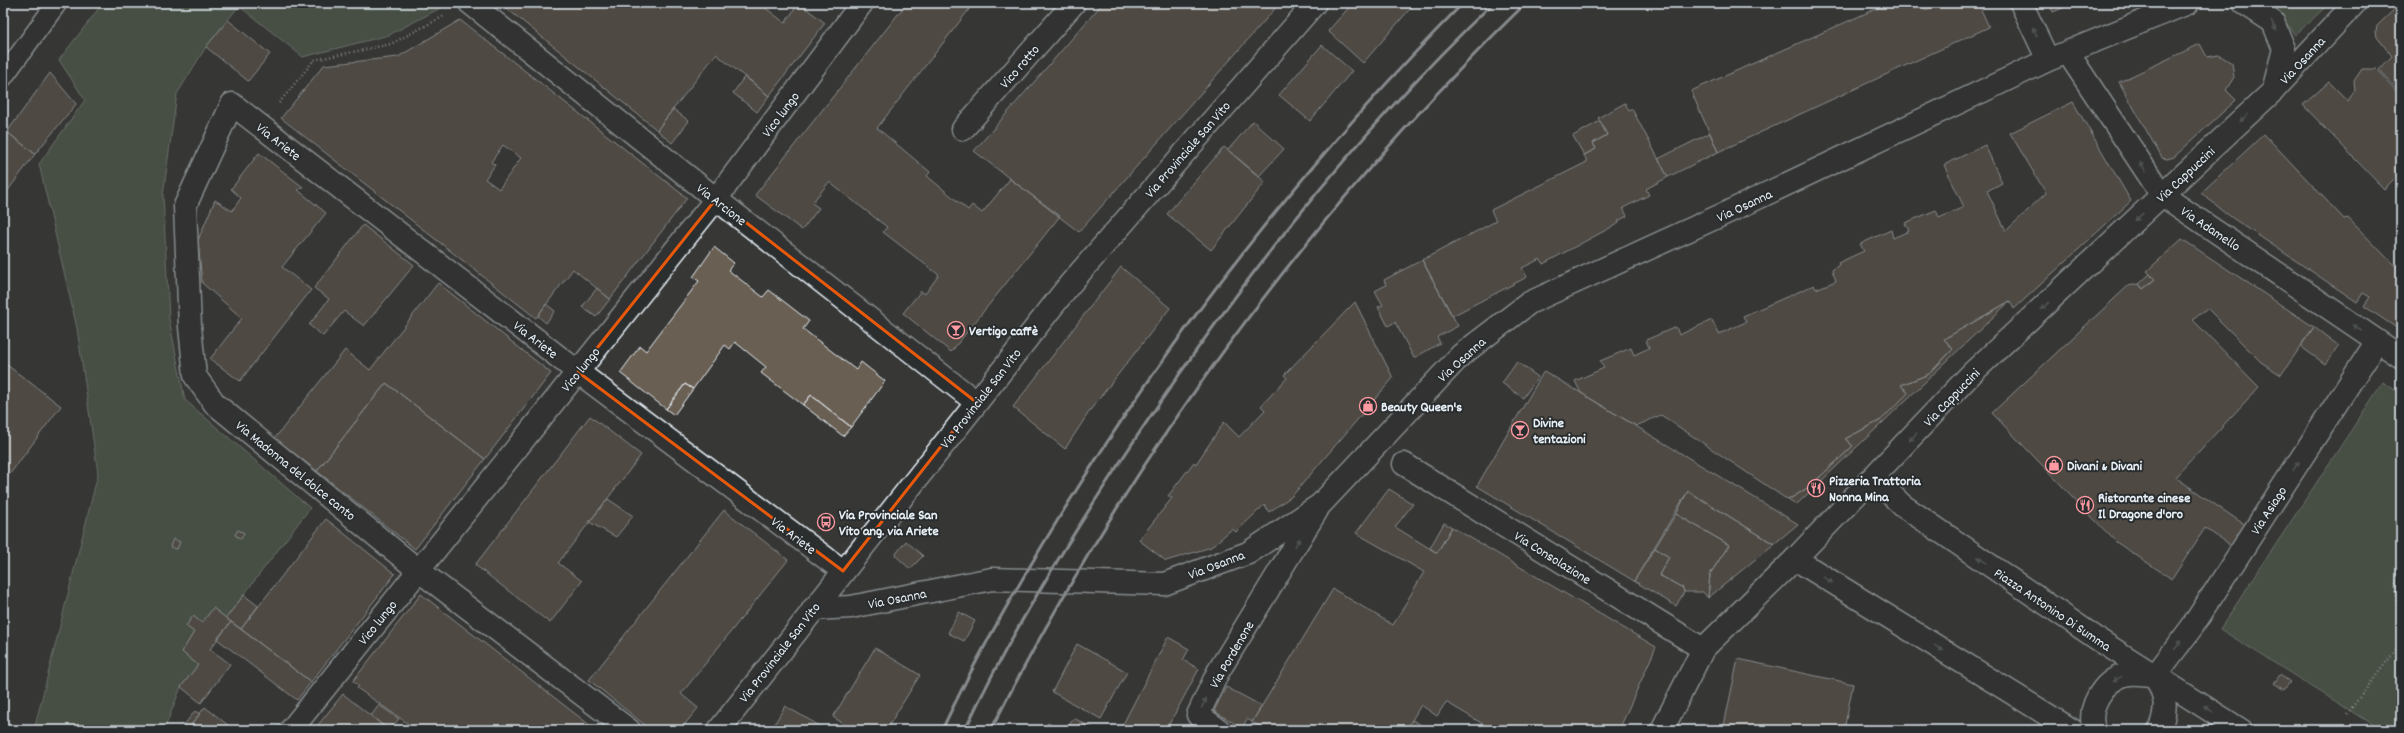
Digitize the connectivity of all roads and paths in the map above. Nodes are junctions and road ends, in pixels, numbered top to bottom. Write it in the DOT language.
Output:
graph roads {
  1 [pos="57,3"];
  2 [pos="470,3"];
  3 [pos="862,3"];
  4 [pos="1074,3"];
  5 [pos="1315,3"];
  6 [pos="2021,3"];
  7 [pos="2192,3"];
  8 [pos="2244,3"];
  9 [pos="2355,3"];
  10 [pos="448,14"];
  11 [pos="2058,57"];
  12 [pos="3,78"];
  13 [pos="2273,92"];
  14 [pos="232,104"];
  15 [pos="260,126"];
  16 [pos="963,129"];
  17 [pos="2162,195"];
  18 [pos="716,199"];
  19 [pos="2377,341"];
  20 [pos="2401,357"];
  21 [pos="578,372"];
  22 [pos="976,402"];
  23 [pos="1404,464"];
  24 [pos="1874,478"];
  25 [pos="1320,505"];
  26 [pos="1248,552"];
  27 [pos="1795,559"];
  28 [pos="2401,569"];
  29 [pos="418,570"];
  30 [pos="843,571"];
  31 [pos="1279,573"];
  32 [pos="813,608"];
  33 [pos="2401,617"];
  34 [pos="2401,643"];
  35 [pos="1703,649"];
  36 [pos="2155,676"];
  37 [pos="2347,714"];
  38 [pos="291,730"];
  39 [pos="628,730"];
  40 [pos="719,730"];
  41 [pos="1219,730"];
  42 [pos="1662,730"];
  43 [pos="2072,730"];
  44 [pos="2094,730"];
  45 [pos="2159,730"];
  46 [pos="2241,730"];
  1 -- 12 [label="lane"];
  2 -- 18 [label="street, Via Arcione"];
  3 -- 18 [label="street, Vico lungo"];
  4 -- 16 [label="street, Vico rotto"];
  5 -- 22 [label="street, Via Provinciale San Vito"];
  11 -- 6 [label="street, one-way"];
  7 -- 11 [label="street, Via Osanna"];
  8 -- 13 [label="street, Via Osanna, one-way"];
  9 -- 13 [label="street, Via Osanna"];
  10 -- 15 [label="path"];
  17 -- 11 [label="street, Via Adamello, one-way"];
  11 -- 25 [label="street, Via Osanna"];
  13 -- 17 [label="street, Via Cappuccini, one-way"];
  14 -- 15 [label="street, Via Ariete"];
  14 -- 29 [label="street, Via Madonna del dolce canto"];
  15 -- 21 [label="street, Via Ariete"];
  19 -- 17 [label="street, Via Adamello, one-way"];
  17 -- 24 [label="street, Via Cappuccini, one-way"];
  18 -- 21 [label="street, Vico lungo"];
  18 -- 22 [label="street, Via Arcione"];
  19 -- 20 [label="street, Via Adamello"];
  36 -- 19 [label="street, Via Asiago, one-way"];
  21 -- 29 [label="street, Vico lungo"];
  21 -- 30 [label="street, Via Ariete"];
  22 -- 30 [label="street, Via Provinciale San Vito"];
  23 -- 35 [label="street, Via Consolazione"];
  24 -- 27 [label="street, Via Cappuccini"];
  36 -- 24 [label="street, Piazza Antonino Di Summa, one-way"];
  25 -- 26 [label="street, Via Osanna"];
  31 -- 25 [label="street, Via Pordenone, one-way"];
  26 -- 31 [label="street"];
  26 -- 32 [label="street, Via Osanna"];
  27 -- 35 [label="street, Via Cappuccini"];
  27 -- 43 [label="street, one-way"];
  28 -- 33 [label="path"];
  29 -- 38 [label="street, Vico lungo"];
  29 -- 39 [label="street, Via Madonna del dolce canto"];
  30 -- 32 [label="street, Via Provinciale San Vito"];
  41 -- 31 [label="street, Via Pordenone, one-way"];
  32 -- 40 [label="street, Via Provinciale San Vito"];
  34 -- 37 [label="path"];
  35 -- 42 [label="street, Via Cappuccini"];
  36 -- 44 [label="street, one-way"];
  36 -- 45 [label="street"];
  46 -- 36 [label="street, Piazza Antonino Di Summa, one-way"];
}
